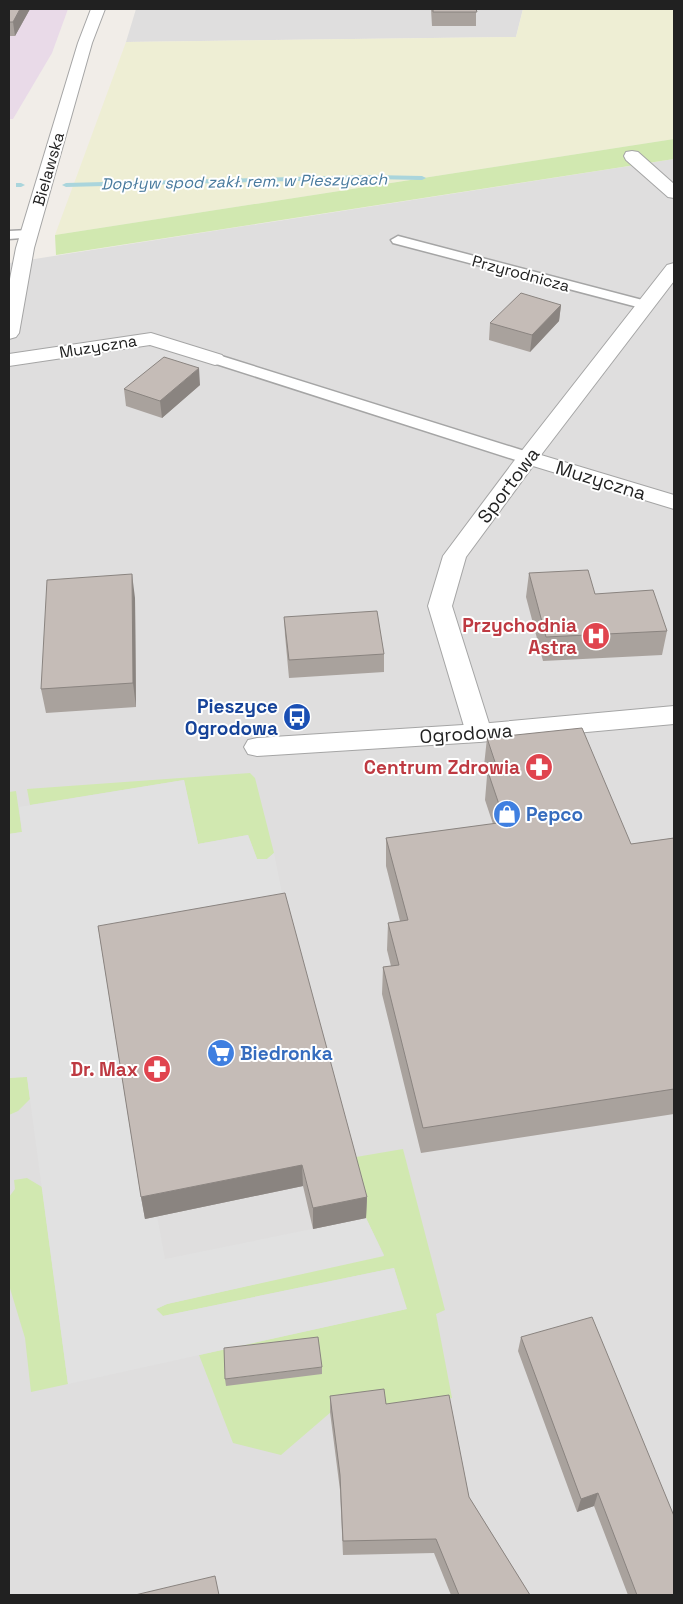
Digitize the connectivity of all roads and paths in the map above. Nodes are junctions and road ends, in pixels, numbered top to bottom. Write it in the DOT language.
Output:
graph roads {
  1 [pos="98,9"];
  2 [pos="632,156"];
  3 [pos="674,193"];
  4 [pos="29,234"];
  5 [pos="9,235"];
  6 [pos="398,240"];
  7 [pos="674,269"];
  8 [pos="644,305"];
  9 [pos="9,333"];
  10 [pos="215,359"];
  11 [pos="9,360"];
  12 [pos="528,458"];
  13 [pos="674,502"];
  14 [pos="674,715"];
  15 [pos="479,733"];
  16 [pos="258,747"];
  1 -- 4 [label="street, Bielawska"];
  2 -- 3 [label="street"];
  4 -- 5 [label="lane"];
  4 -- 9 [label="street, Bielawska"];
  6 -- 8 [label="lane, Przyrodnicza"];
  7 -- 8 [label="street, Sportowa"];
  8 -- 12 [label="street, Sportowa"];
  10 -- 11 [label="street, Muzyczna"];
  10 -- 12 [label="lane"];
  12 -- 13 [label="street, Muzyczna"];
  12 -- 15 [label="street, Sportowa"];
  14 -- 15 [label="street, Ogrodowa"];
  15 -- 16 [label="street, Ogrodowa"];
}
